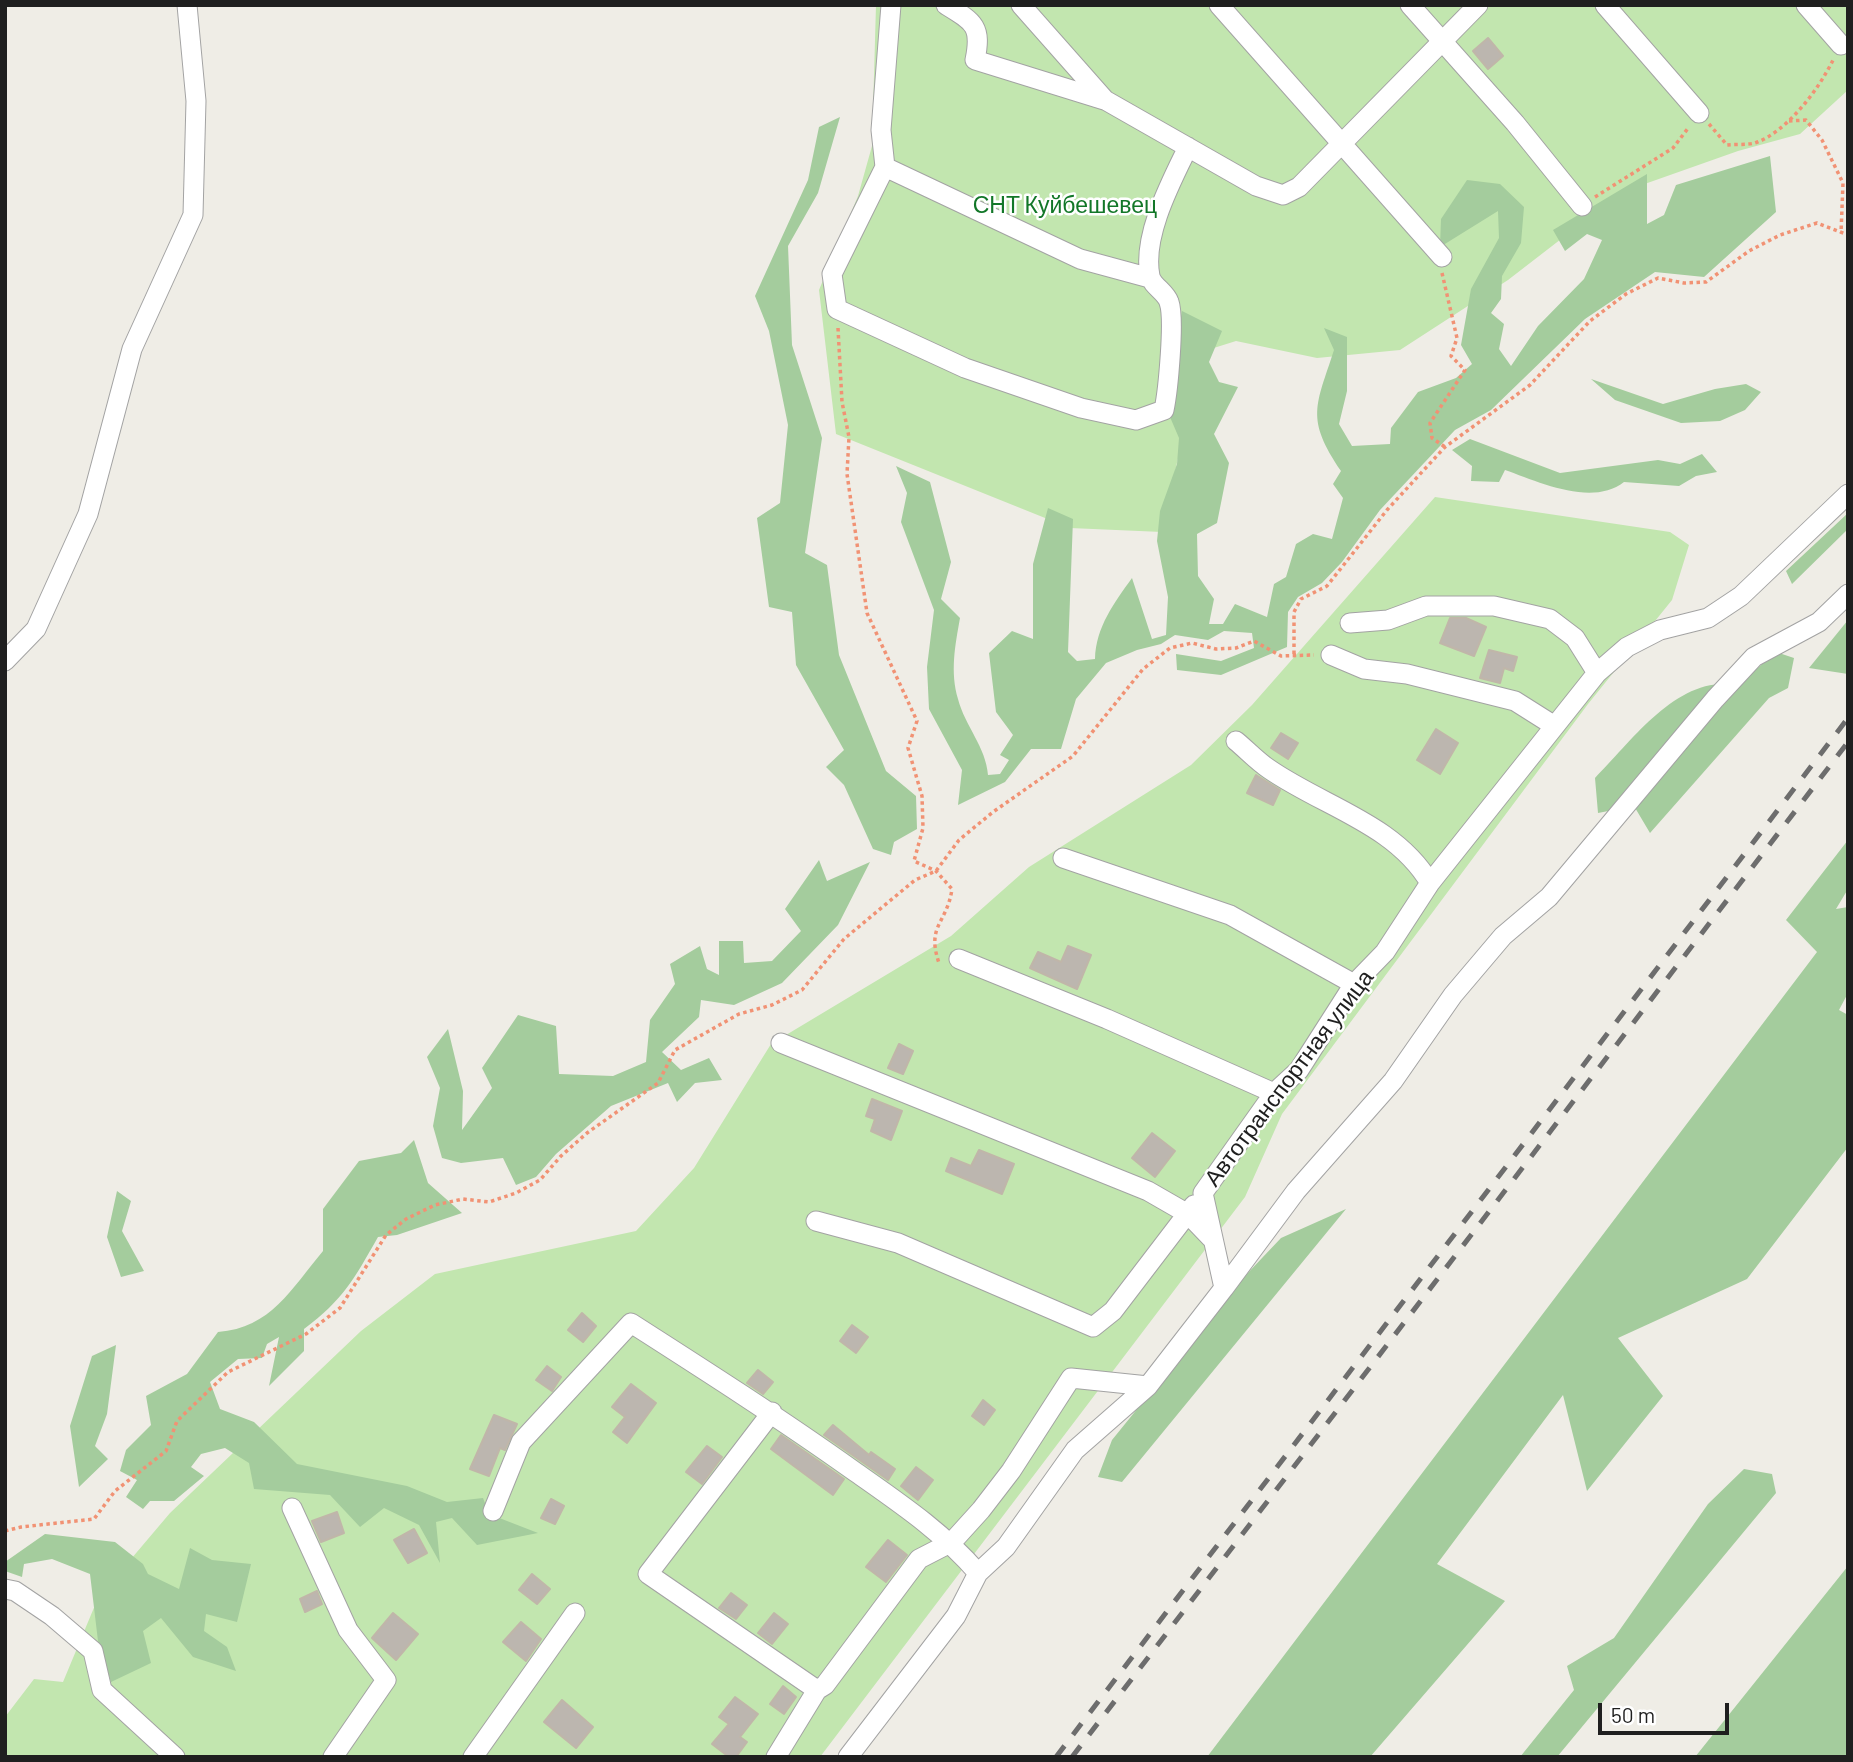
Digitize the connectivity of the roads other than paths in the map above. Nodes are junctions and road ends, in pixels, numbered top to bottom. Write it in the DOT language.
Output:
graph roads {
  1 [pos="187,5"];
  2 [pos="891,5"];
  3 [pos="946,5"];
  4 [pos="1021,5"];
  5 [pos="1219,5"];
  6 [pos="1410,5"];
  7 [pos="1478,5"];
  8 [pos="1605,5"];
  9 [pos="1806,5"];
  10 [pos="1442,42"];
  11 [pos="1841,45"];
  12 [pos="1105,100"];
  13 [pos="1699,113"];
  14 [pos="1342,144"];
  15 [pos="1188,147"];
  16 [pos="885,167"];
  17 [pos="1582,206"];
  18 [pos="1442,257"];
  19 [pos="1150,278"];
  20 [pos="1848,494"];
  21 [pos="1848,594"];
  22 [pos="1350,623"];
  23 [pos="1331,655"];
  24 [pos="5,661"];
  25 [pos="1597,673"];
  26 [pos="1553,724"];
  27 [pos="1236,741"];
  28 [pos="1063,858"];
  29 [pos="1430,883"];
  30 [pos="958,959"];
  31 [pos="1354,984"];
  32 [pos="781,1043"];
  33 [pos="1274,1093"];
  34 [pos="1203,1193"];
  35 [pos="1188,1214"];
  36 [pos="816,1220"];
  37 [pos="1211,1239"];
  38 [pos="1224,1288"];
  39 [pos="1148,1386"];
  40 [pos="772,1412"];
  41 [pos="292,1508"];
  42 [pos="493,1511"];
  43 [pos="952,1542"];
  44 [pos="978,1573"];
  45 [pos="5,1589"];
  46 [pos="575,1613"];
  47 [pos="817,1690"];
  48 [pos="175,1757"];
  49 [pos="333,1757"];
  50 [pos="473,1757"];
  51 [pos="776,1757"];
  52 [pos="848,1757"];
  1 -- 24 [label="street"];
  2 -- 16 [label="street"];
  3 -- 12 [label="street"];
  4 -- 12 [label="street"];
  5 -- 14 [label="street"];
  6 -- 10 [label="street"];
  7 -- 10 [label="street"];
  8 -- 13 [label="street"];
  9 -- 11 [label="street"];
  10 -- 14 [label="street"];
  10 -- 17 [label="street"];
  12 -- 15 [label="street"];
  14 -- 15 [label="street"];
  14 -- 18 [label="street"];
  15 -- 19 [label="street"];
  16 -- 19 [label="street"];
  16 -- 19 [label="street"];
  20 -- 25 [label="street, Автотранспортная улица"];
  21 -- 38 [label="street"];
  22 -- 25 [label="street"];
  23 -- 26 [label="street"];
  25 -- 26 [label="street, Автотранспортная улица"];
  26 -- 29 [label="street, Автотранспортная улица"];
  27 -- 29 [label="street"];
  28 -- 31 [label="street"];
  29 -- 31 [label="street, Автотранспортная улица"];
  30 -- 33 [label="street"];
  31 -- 33 [label="street, Автотранспортная улица"];
  32 -- 35 [label="street"];
  33 -- 34 [label="street, Автотранспортная улица"];
  34 -- 35 [label="street"];
  34 -- 37 [label="street, Автотранспортная улица"];
  35 -- 36 [label="street"];
  35 -- 37 [label="street"];
  37 -- 38 [label="street, Автотранспортная улица"];
  38 -- 39 [label="street"];
  39 -- 43 [label="street"];
  39 -- 44 [label="street"];
  40 -- 42 [label="street"];
  40 -- 43 [label="street"];
  40 -- 47 [label="street"];
  41 -- 49 [label="street"];
  43 -- 44 [label="street"];
  43 -- 47 [label="street"];
  44 -- 52 [label="street"];
  45 -- 48 [label="street"];
  46 -- 50 [label="street"];
  47 -- 51 [label="street"];
}
